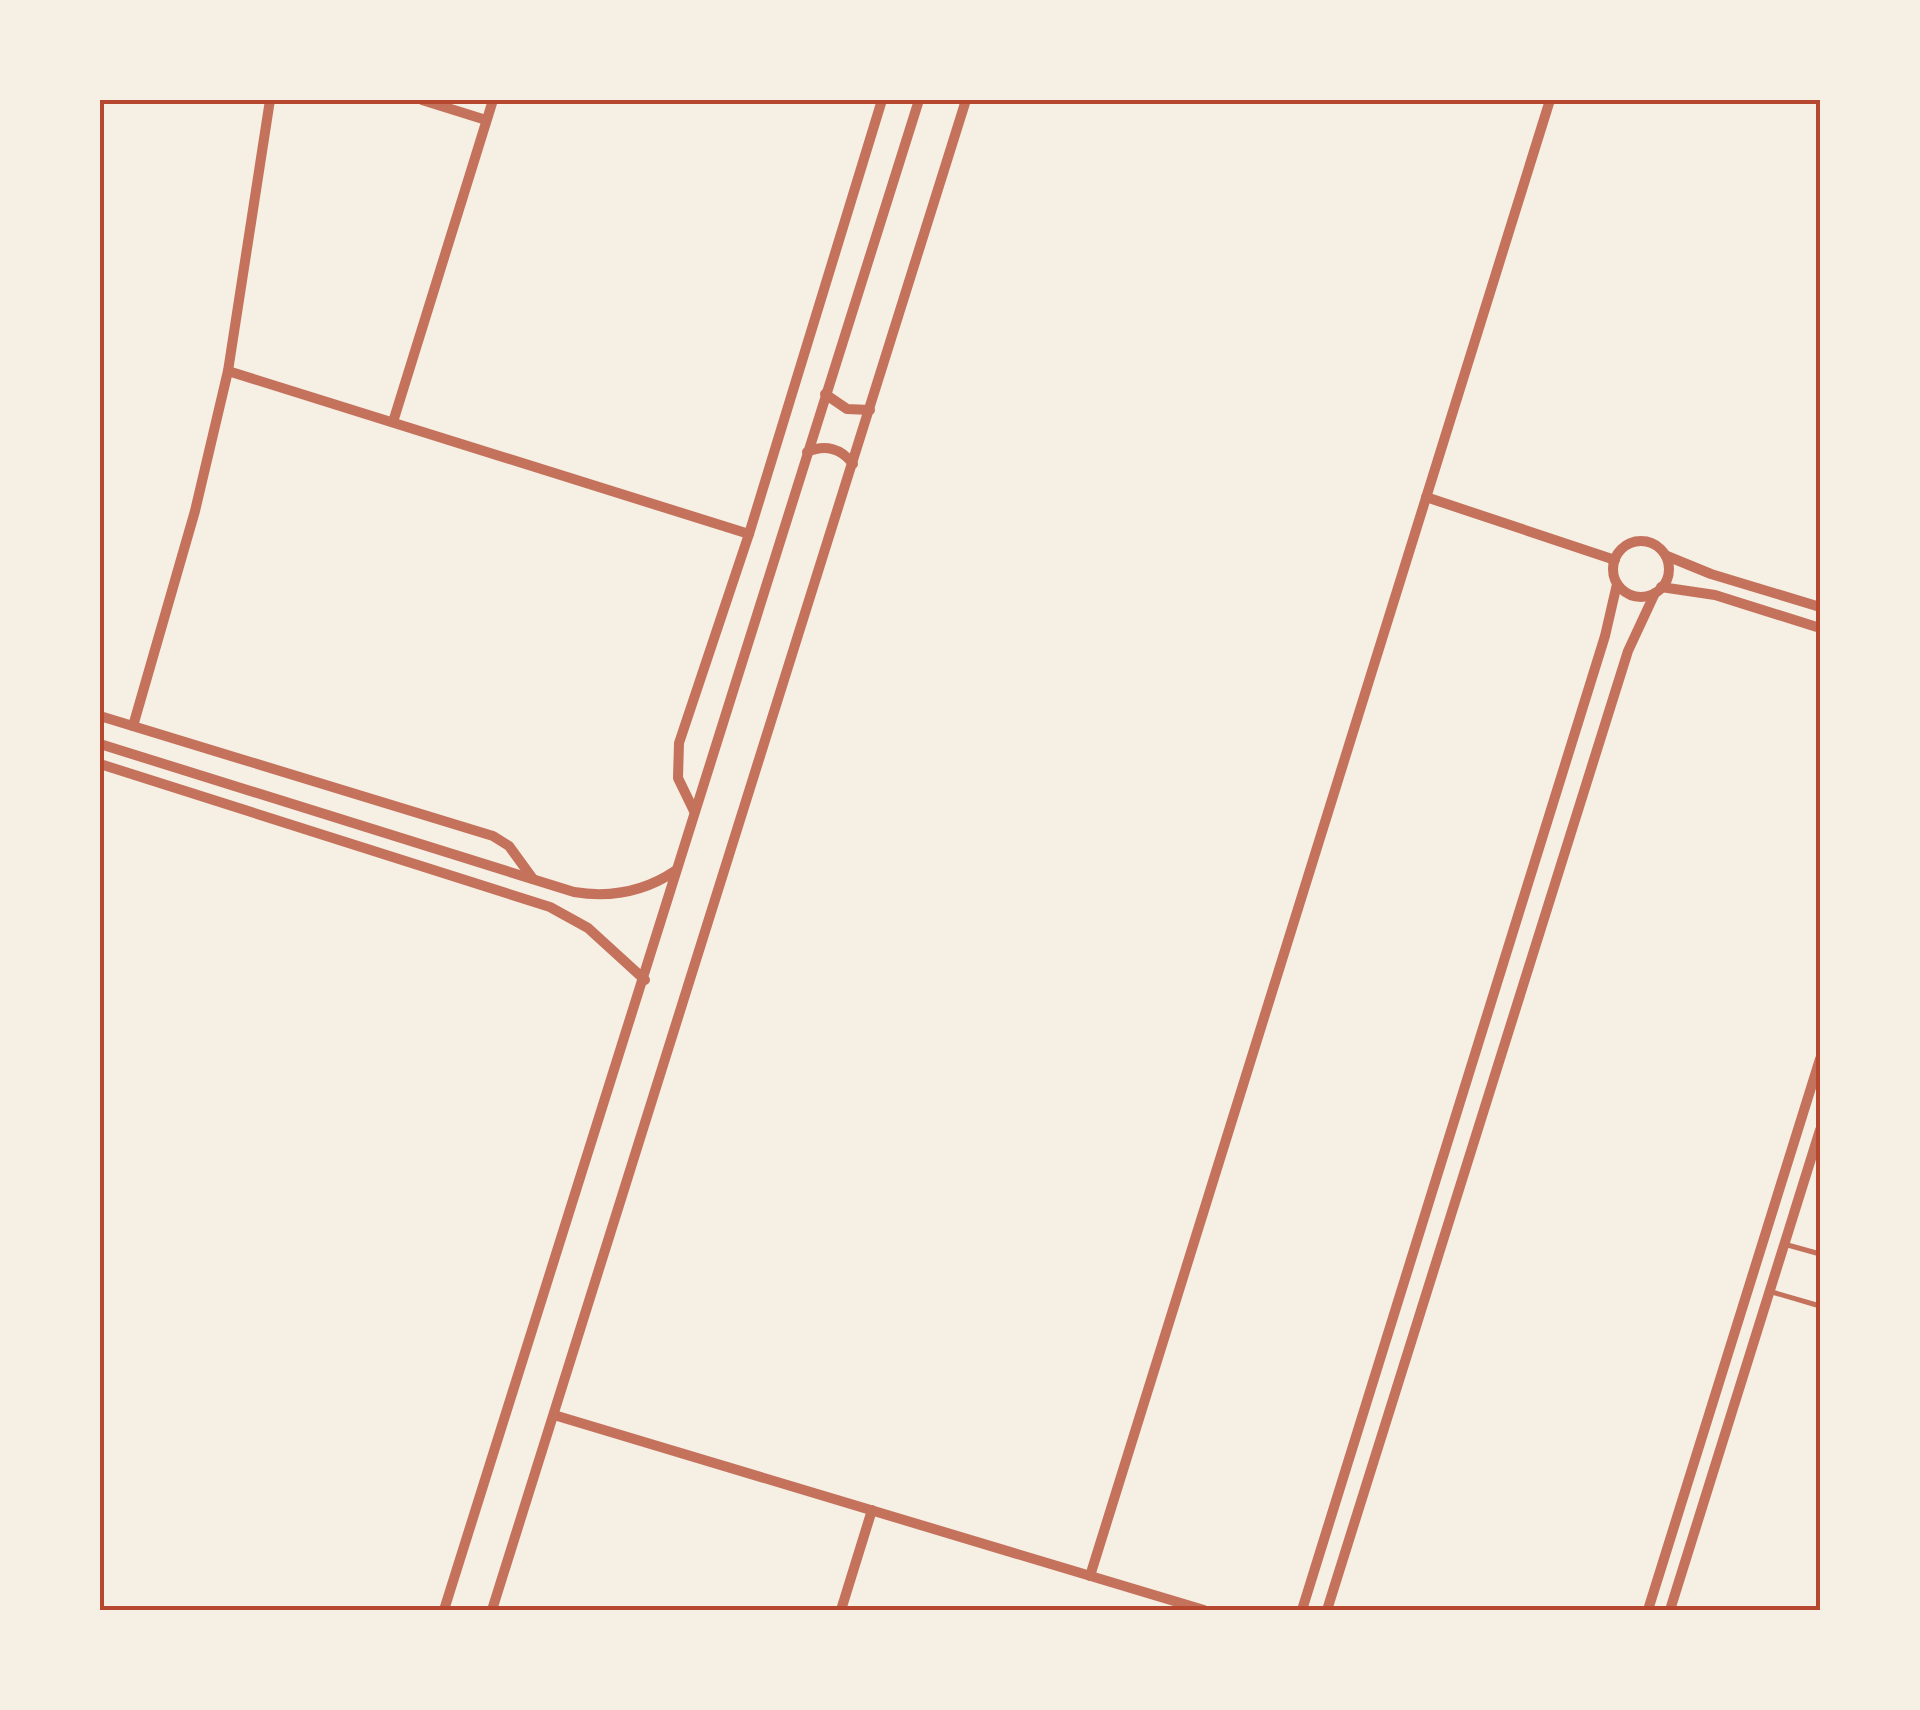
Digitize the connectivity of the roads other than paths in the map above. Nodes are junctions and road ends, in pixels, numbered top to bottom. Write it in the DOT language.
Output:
graph roads {
  1 [pos="270,100"];
  2 [pos="422,100"];
  3 [pos="492,100"];
  4 [pos="882,100"];
  5 [pos="919,100"];
  6 [pos="966,100"];
  7 [pos="1550,100"];
  8 [pos="486,120"];
  9 [pos="228,371"];
  10 [pos="825,394"];
  11 [pos="870,410"];
  12 [pos="392,422"];
  13 [pos="807,452"];
  14 [pos="853,464"];
  15 [pos="1426,497"];
  16 [pos="749,534"];
  17 [pos="1667,556"];
  18 [pos="1615,560"];
  19 [pos="1618,584"];
  20 [pos="1657,590"];
  21 [pos="1820,606"];
  22 [pos="1820,628"];
  23 [pos="100,716"];
  24 [pos="133,726"];
  25 [pos="100,744"];
  26 [pos="100,764"];
  27 [pos="694,811"];
  28 [pos="676,870"];
  29 [pos="534,880"];
  30 [pos="645,980"];
  31 [pos="1820,1059"];
  32 [pos="1820,1130"];
  33 [pos="1784,1244"];
  34 [pos="1820,1254"];
  35 [pos="1769,1291"];
  36 [pos="1820,1306"];
  37 [pos="1728,1352"];
  38 [pos="1747,1358"];
  39 [pos="554,1414"];
  40 [pos="872,1510"];
  41 [pos="1090,1576"];
  42 [pos="444,1610"];
  43 [pos="492,1610"];
  44 [pos="842,1610"];
  45 [pos="1204,1610"];
  46 [pos="1302,1610"];
  47 [pos="1327,1610"];
  48 [pos="1648,1610"];
  49 [pos="1670,1610"];
  1 -- 9 [label="street"];
  2 -- 8 [label="street"];
  3 -- 8 [label="street"];
  4 -- 16 [label="street"];
  5 -- 10 [label="street"];
  6 -- 11 [label="street"];
  7 -- 15 [label="street"];
  8 -- 12 [label="street"];
  9 -- 12 [label="street"];
  9 -- 24 [label="street"];
  10 -- 11 [label="street"];
  10 -- 13 [label="street"];
  11 -- 14 [label="street"];
  12 -- 16 [label="street"];
  13 -- 14 [label="street"];
  13 -- 27 [label="street"];
  14 -- 39 [label="street"];
  15 -- 18 [label="street"];
  15 -- 41 [label="street"];
  16 -- 27 [label="street"];
  17 -- 18 [label="street"];
  17 -- 20 [label="street"];
  17 -- 21 [label="street"];
  18 -- 19 [label="street"];
  19 -- 20 [label="street"];
  19 -- 46 [label="street"];
  20 -- 22 [label="street"];
  20 -- 47 [label="street"];
  23 -- 24 [label="street"];
  24 -- 29 [label="street"];
  25 -- 29 [label="street"];
  26 -- 30 [label="street"];
  27 -- 28 [label="street"];
  28 -- 29 [label="street"];
  28 -- 30 [label="street"];
  30 -- 42 [label="street"];
  31 -- 37 [label="street"];
  32 -- 33 [label="street"];
  33 -- 34 [label="lane"];
  33 -- 35 [label="street"];
  35 -- 36 [label="lane"];
  35 -- 38 [label="street"];
  37 -- 38 [label="street"];
  37 -- 48 [label="street"];
  38 -- 49 [label="street"];
  39 -- 40 [label="street"];
  39 -- 43 [label="street"];
  40 -- 41 [label="street"];
  40 -- 44 [label="street"];
  41 -- 45 [label="street"];
}
